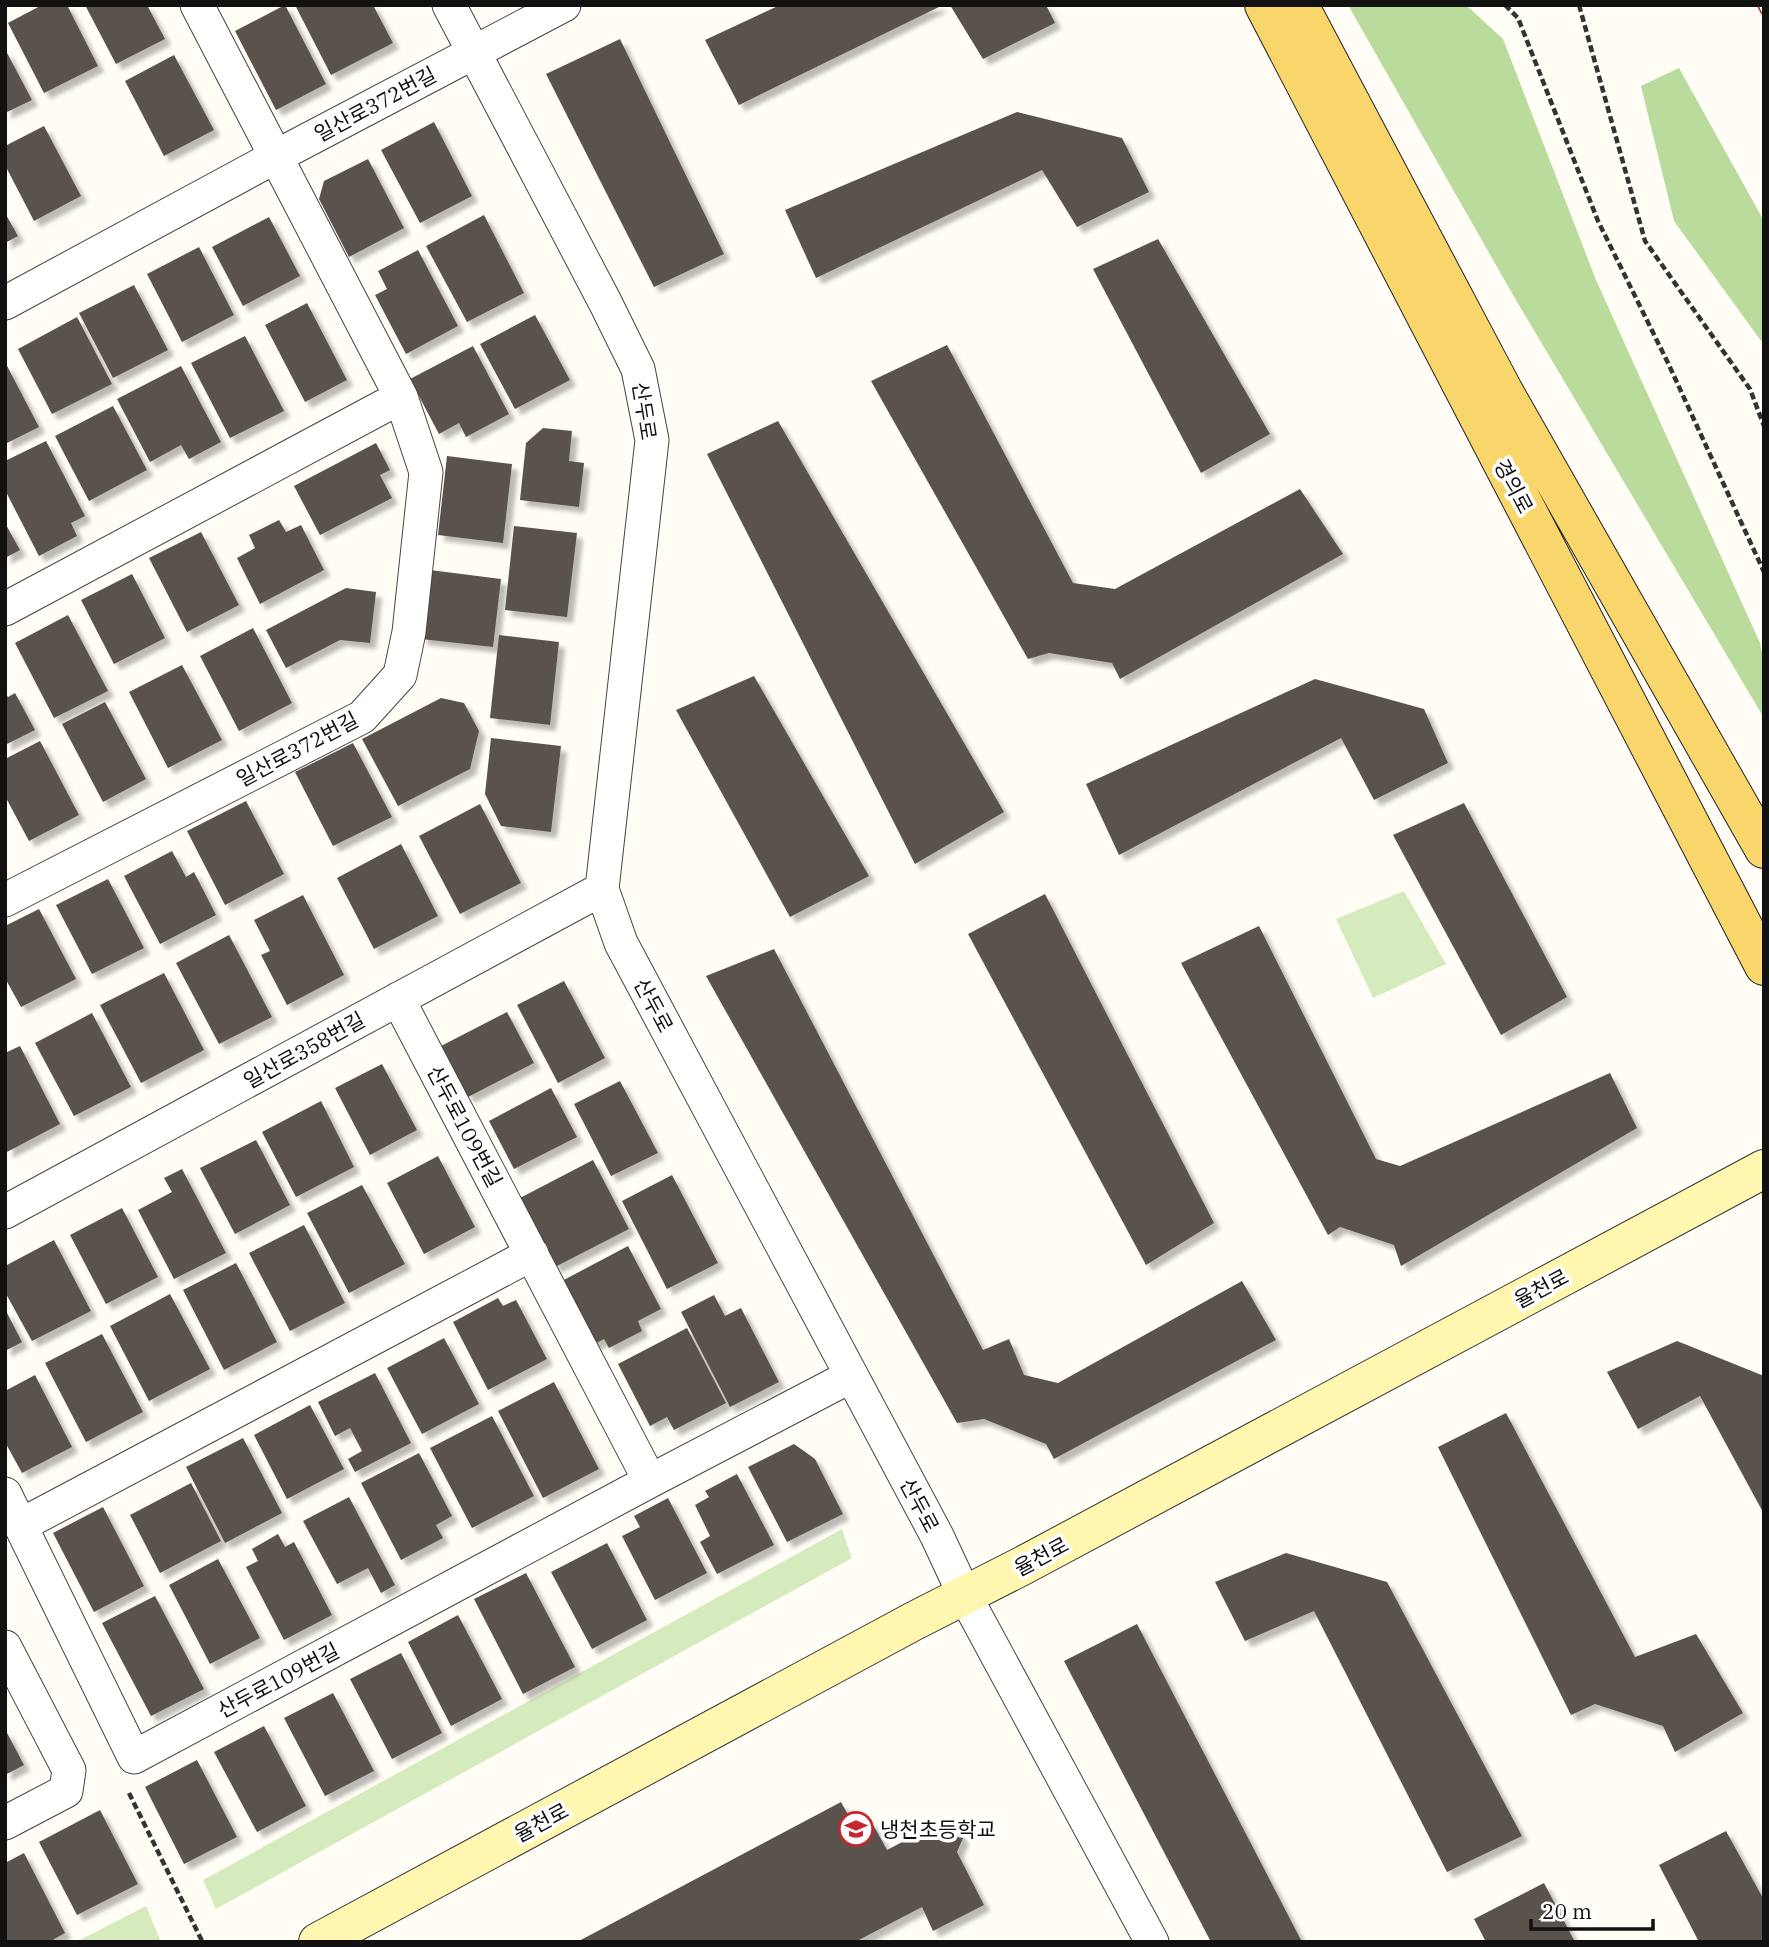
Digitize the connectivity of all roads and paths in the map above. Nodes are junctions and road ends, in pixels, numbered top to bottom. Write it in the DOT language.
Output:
graph roads {
  1 [pos="197,5"];
  2 [pos="449,5"];
  3 [pos="564,5"];
  4 [pos="1264,5"];
  5 [pos="1299,5"];
  6 [pos="1505,5"];
  7 [pos="1578,5"];
  8 [pos="475,54"];
  9 [pos="275,157"];
  10 [pos="5,303"];
  11 [pos="401,397"];
  12 [pos="1764,426"];
  13 [pos="1764,572"];
  14 [pos="5,609"];
  15 [pos="1764,849"];
  16 [pos="602,889"];
  17 [pos="5,900"];
  18 [pos="1764,966"];
  19 [pos="398,999"];
  20 [pos="1764,1169"];
  21 [pos="5,1212"];
  22 [pos="532,1254"];
  23 [pos="851,1376"];
  24 [pos="650,1481"];
  25 [pos="5,1494"];
  26 [pos="21,1525"];
  27 [pos="965,1596"];
  28 [pos="5,1647"];
  29 [pos="5,1823"];
  30 [pos="318,1942"];
  31 [pos="1152,1942"];
  1 -- 9 [label="street, 일산로372번길"];
  2 -- 8 [label="street, 산두로"];
  3 -- 8 [label="street"];
  4 -- 18 [label="main road, 경의로"];
  5 -- 15 [label="main road, 경의로"];
  6 -- 13 [label="path"];
  7 -- 12 [label="path"];
  8 -- 9 [label="street, 일산로372번길"];
  8 -- 16 [label="street, 산두로"];
  9 -- 10 [label="street, 일산로372번길"];
  9 -- 11 [label="street, 일산로372번길"];
  11 -- 14 [label="street"];
  11 -- 17 [label="street, 일산로372번길"];
  16 -- 19 [label="street, 일산로358번길"];
  16 -- 23 [label="street, 산두로"];
  19 -- 21 [label="street, 일산로358번길"];
  19 -- 22 [label="street, 산두로109번길"];
  20 -- 27 [label="main road, 율천로"];
  22 -- 24 [label="street, 산두로109번길"];
  22 -- 26 [label="street"];
  23 -- 24 [label="street, 산두로109번길"];
  23 -- 27 [label="street, 산두로"];
  24 -- 26 [label="street, 산두로109번길"];
  25 -- 26 [label="street, 산두로109번길"];
  27 -- 30 [label="main road, 율천로"];
  27 -- 31 [label="street, 산두로"];
  28 -- 29 [label="street"];
}
